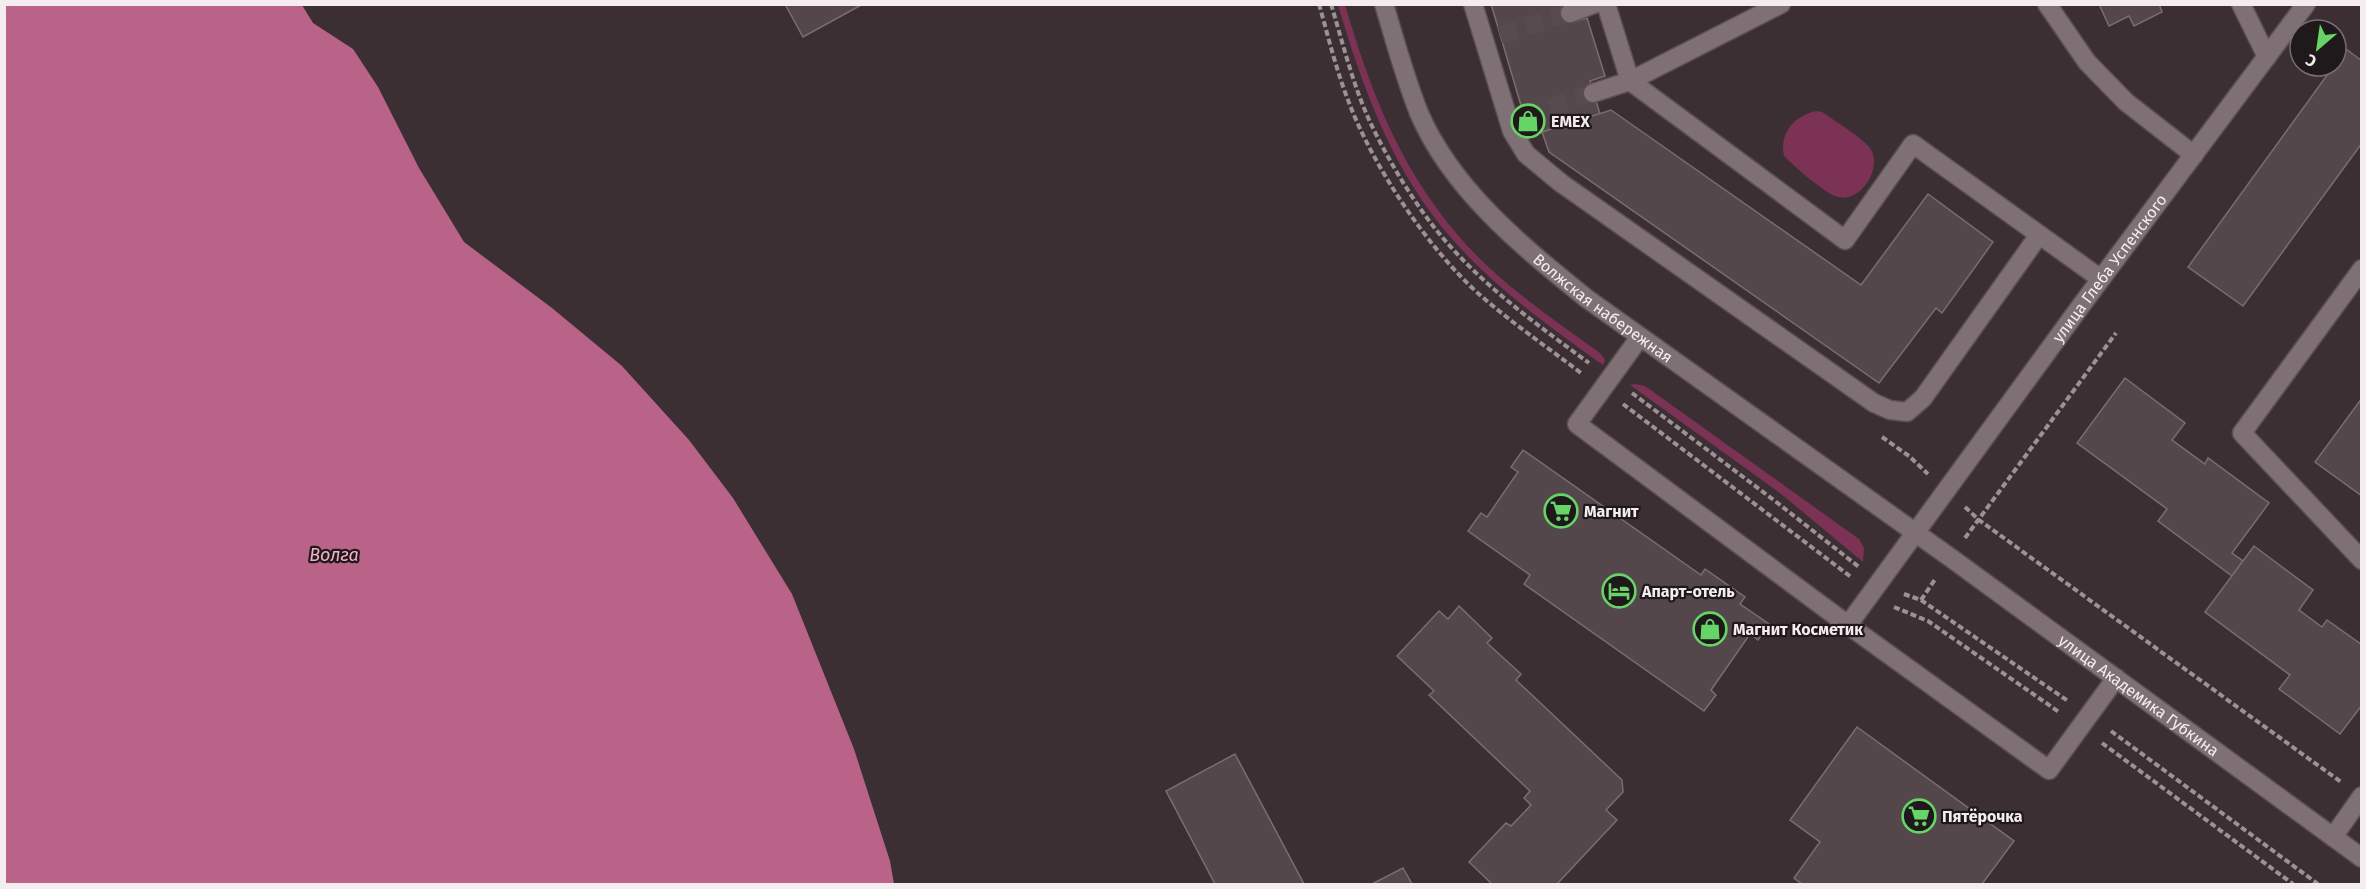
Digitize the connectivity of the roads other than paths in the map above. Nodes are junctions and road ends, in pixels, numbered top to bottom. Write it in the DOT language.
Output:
graph roads {
  1 [pos="1384,4"];
  2 [pos="1473,4"];
  3 [pos="1594,4"];
  4 [pos="1606,4"];
  5 [pos="1781,4"];
  6 [pos="2047,4"];
  7 [pos="2241,4"];
  8 [pos="2306,4"];
  9 [pos="1570,13"];
  10 [pos="2267,57"];
  11 [pos="1630,81"];
  12 [pos="1593,93"];
  13 [pos="2194,155"];
  14 [pos="2039,235"];
  15 [pos="2361,269"];
  16 [pos="2101,279"];
  17 [pos="1640,337"];
  18 [pos="1915,532"];
  19 [pos="2361,560"];
  20 [pos="1848,625"];
  21 [pos="2116,678"];
  22 [pos="2361,796"];
  23 [pos="2333,837"];
  24 [pos="2361,858"];
  1 -- 17 [label="street, Волжская набережная"];
  2 -- 14 [label="street"];
  3 -- 9 [label="street"];
  4 -- 11 [label="street"];
  5 -- 11 [label="street"];
  6 -- 13 [label="street"];
  7 -- 10 [label="street"];
  8 -- 10 [label="street, улица Глеба Успенского"];
  10 -- 13 [label="street, улица Глеба Успенского"];
  11 -- 12 [label="street"];
  11 -- 14 [label="street"];
  13 -- 16 [label="street, улица Глеба Успенского"];
  14 -- 16 [label="street"];
  15 -- 19 [label="street"];
  16 -- 18 [label="street, улица Глеба Успенского"];
  17 -- 18 [label="street, Волжская набережная"];
  17 -- 20 [label="street"];
  18 -- 20 [label="street, улица Глеба Успенского"];
  18 -- 21 [label="street, улица Академика Губкина"];
  20 -- 21 [label="street"];
  21 -- 23 [label="street, улица Академика Губкина"];
  22 -- 23 [label="street"];
  23 -- 24 [label="street, улица Академика Губкина"];
}
